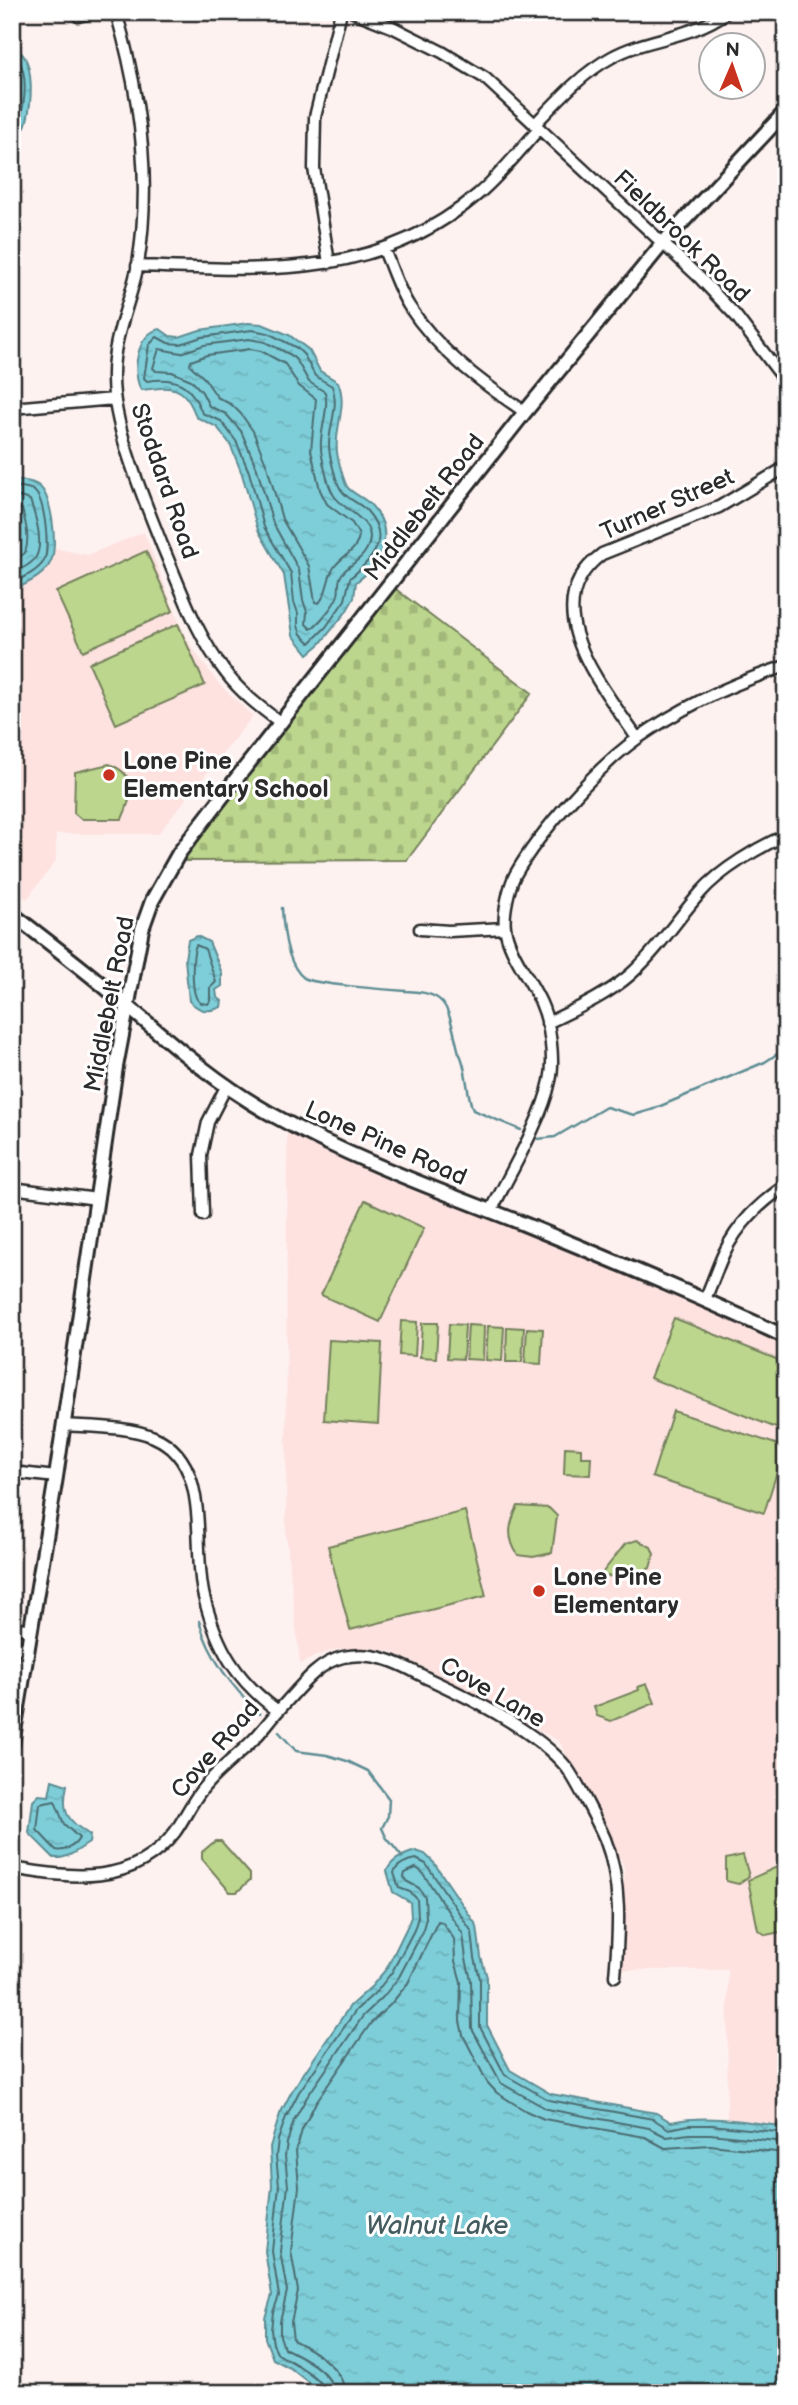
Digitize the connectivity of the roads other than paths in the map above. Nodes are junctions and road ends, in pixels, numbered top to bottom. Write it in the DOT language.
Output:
graph roads {
  1 [pos="94,12"];
  2 [pos="116,12"];
  3 [pos="341,12"];
  4 [pos="354,12"];
  5 [pos="727,12"];
  6 [pos="78,16"];
  7 [pos="786,111"];
  8 [pos="537,127"];
  9 [pos="663,243"];
  10 [pos="384,250"];
  11 [pos="328,263"];
  12 [pos="138,266"];
  13 [pos="782,367"];
  14 [pos="786,382"];
  15 [pos="114,399"];
  16 [pos="12,408"];
  17 [pos="525,412"];
  18 [pos="786,467"];
  19 [pos="786,666"];
  20 [pos="281,723"];
  21 [pos="637,738"];
  22 [pos="786,835"];
  23 [pos="12,914"];
  24 [pos="505,928"];
  25 [pos="420,929"];
  26 [pos="126,1004"];
  27 [pos="547,1023"];
  28 [pos="227,1085"];
  29 [pos="786,1185"];
  30 [pos="12,1188"];
  31 [pos="97,1199"];
  32 [pos="491,1212"];
  33 [pos="202,1215"];
  34 [pos="705,1299"];
  35 [pos="786,1337"];
  36 [pos="63,1425"];
  37 [pos="12,1472"];
  38 [pos="56,1477"];
  39 [pos="12,1627"];
  40 [pos="32,1630"];
  41 [pos="12,1646"];
  42 [pos="28,1649"];
  43 [pos="278,1711"];
  44 [pos="12,1744"];
  45 [pos="12,1868"];
  46 [pos="614,1976"];
  1 -- 6 [label="street"];
  2 -- 12 [label="street, Stoddard Road"];
  3 -- 11 [label="street"];
  4 -- 8 [label="street, Fieldbrook Road"];
  5 -- 8 [label="street"];
  7 -- 9 [label="street, Middlebelt Road"];
  8 -- 9 [label="street, Fieldbrook Road"];
  8 -- 10 [label="street"];
  9 -- 13 [label="street, Fieldbrook Road"];
  9 -- 17 [label="street, Middlebelt Road"];
  10 -- 11 [label="street"];
  10 -- 17 [label="street"];
  11 -- 12 [label="street"];
  12 -- 15 [label="street, Stoddard Road"];
  13 -- 14 [label="street, Fieldbrook Road"];
  15 -- 16 [label="street"];
  15 -- 20 [label="street, Stoddard Road"];
  17 -- 20 [label="street, Middlebelt Road"];
  18 -- 21 [label="street, Turner Street"];
  19 -- 21 [label="street"];
  20 -- 26 [label="street, Middlebelt Road"];
  21 -- 24 [label="street"];
  22 -- 27 [label="street"];
  23 -- 26 [label="street, Lone Pine Road"];
  24 -- 25 [label="street"];
  24 -- 27 [label="street"];
  26 -- 28 [label="street, Lone Pine Road"];
  26 -- 31 [label="street, Middlebelt Road"];
  27 -- 32 [label="street"];
  28 -- 32 [label="street, Lone Pine Road"];
  28 -- 33 [label="street"];
  29 -- 34 [label="street"];
  30 -- 31 [label="street"];
  31 -- 36 [label="street, Middlebelt Road"];
  32 -- 34 [label="street, Lone Pine Road"];
  34 -- 35 [label="street, Lone Pine Road"];
  36 -- 38 [label="street, Middlebelt Road"];
  36 -- 43 [label="street, Cove Road"];
  37 -- 38 [label="street"];
  38 -- 40 [label="street, Middlebelt Road"];
  39 -- 40 [label="street"];
  40 -- 42 [label="street, Middlebelt Road"];
  41 -- 42 [label="street"];
  42 -- 44 [label="street, Middlebelt Road"];
  43 -- 45 [label="street, Cove Road"];
  43 -- 46 [label="street, Cove Lane"];
}
